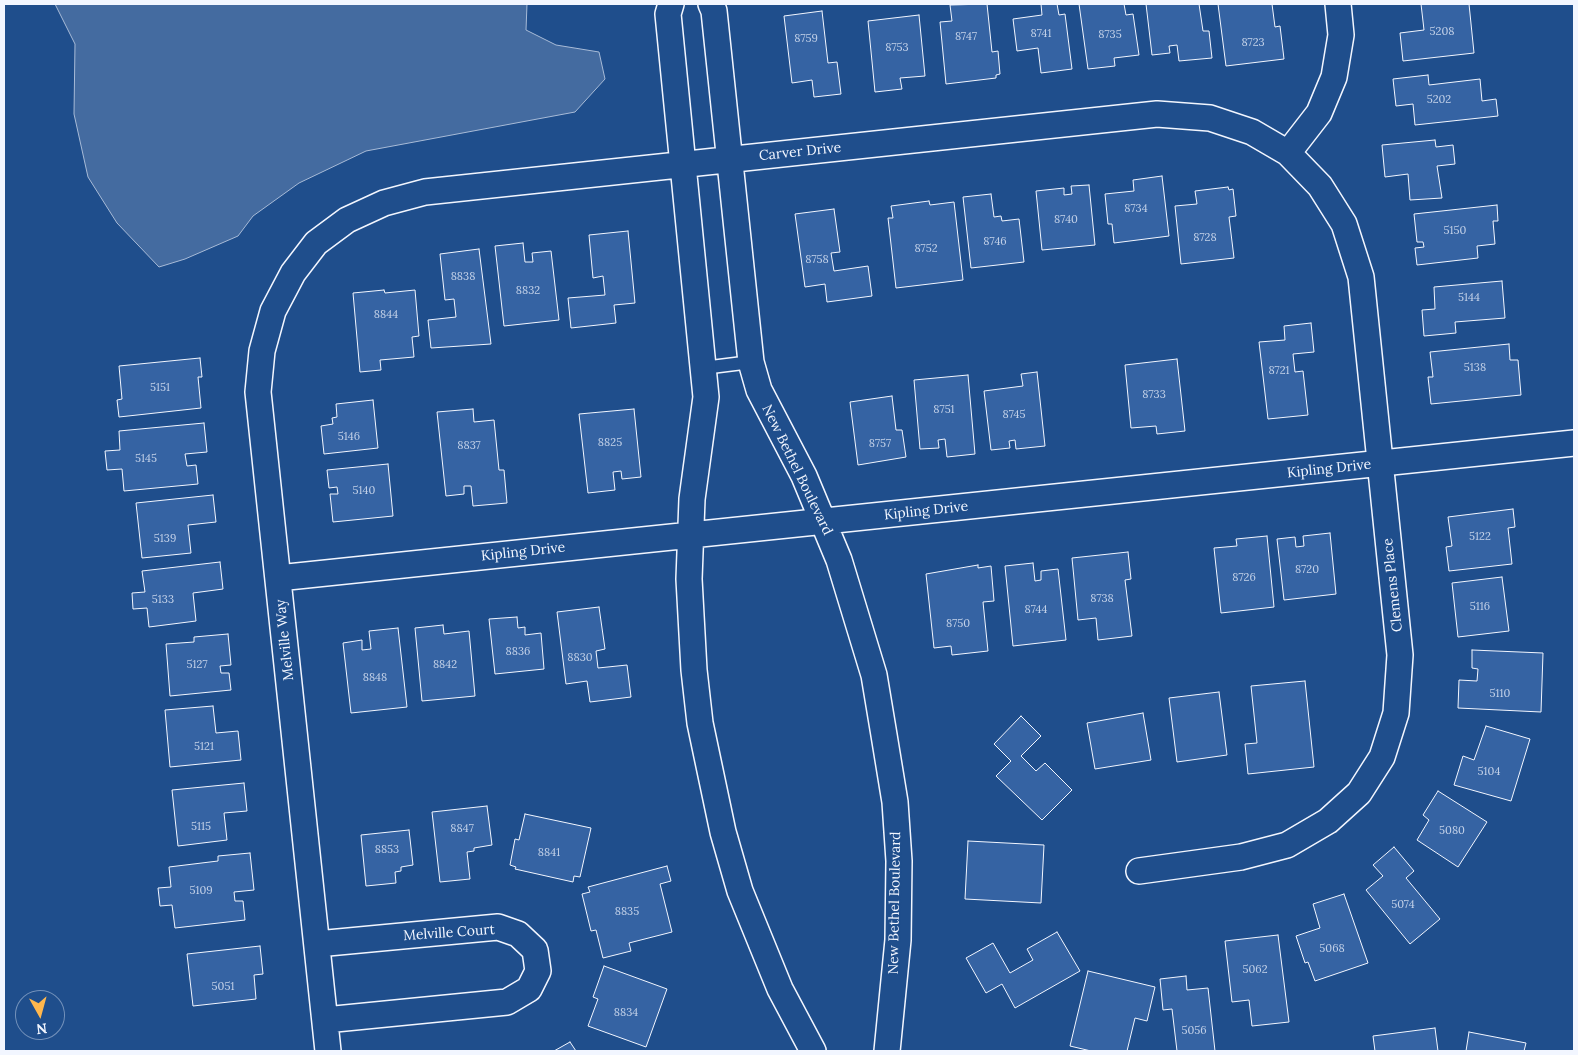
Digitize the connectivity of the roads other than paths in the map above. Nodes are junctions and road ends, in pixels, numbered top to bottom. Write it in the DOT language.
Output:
graph roads {
  1 [pos="671,4"];
  2 [pos="710,4"];
  3 [pos="1338,4"];
  4 [pos="1288,153"];
  5 [pos="729,160"];
  6 [pos="683,164"];
  7 [pos="316,244"];
  8 [pos="751,362"];
  9 [pos="703,368"];
  10 [pos="1574,443"];
  11 [pos="1380,464"];
  12 [pos="823,521"];
  13 [pos="691,535"];
  14 [pos="278,578"];
  15 [pos="1140,871"];
  16 [pos="317,944"];
  17 [pos="325,1020"];
  18 [pos="328,1051"];
  19 [pos="813,1051"];
  20 [pos="887,1051"];
  1 -- 6 [label="street"];
  2 -- 5 [label="street, New Bethel Boulevard"];
  3 -- 4 [label="street"];
  4 -- 5 [label="street, Carver Drive"];
  4 -- 11 [label="street, Clemens Place"];
  5 -- 6 [label="street, Carver Drive"];
  5 -- 8 [label="street, New Bethel Boulevard"];
  6 -- 7 [label="street, Carver Drive"];
  6 -- 9 [label="street"];
  7 -- 14 [label="street, Melville Way"];
  8 -- 9 [label="lane"];
  8 -- 12 [label="street, New Bethel Boulevard"];
  9 -- 13 [label="street"];
  10 -- 11 [label="street, Kipling Drive"];
  11 -- 12 [label="street, Kipling Drive"];
  11 -- 15 [label="street, Clemens Place"];
  12 -- 13 [label="street, Kipling Drive"];
  12 -- 20 [label="street, New Bethel Boulevard"];
  13 -- 14 [label="street, Kipling Drive"];
  13 -- 19 [label="street"];
  14 -- 16 [label="street, Melville Way"];
  16 -- 17 [label="street, Melville Way"];
  16 -- 17 [label="street, Melville Court"];
  17 -- 18 [label="street, Melville Way"];
}
